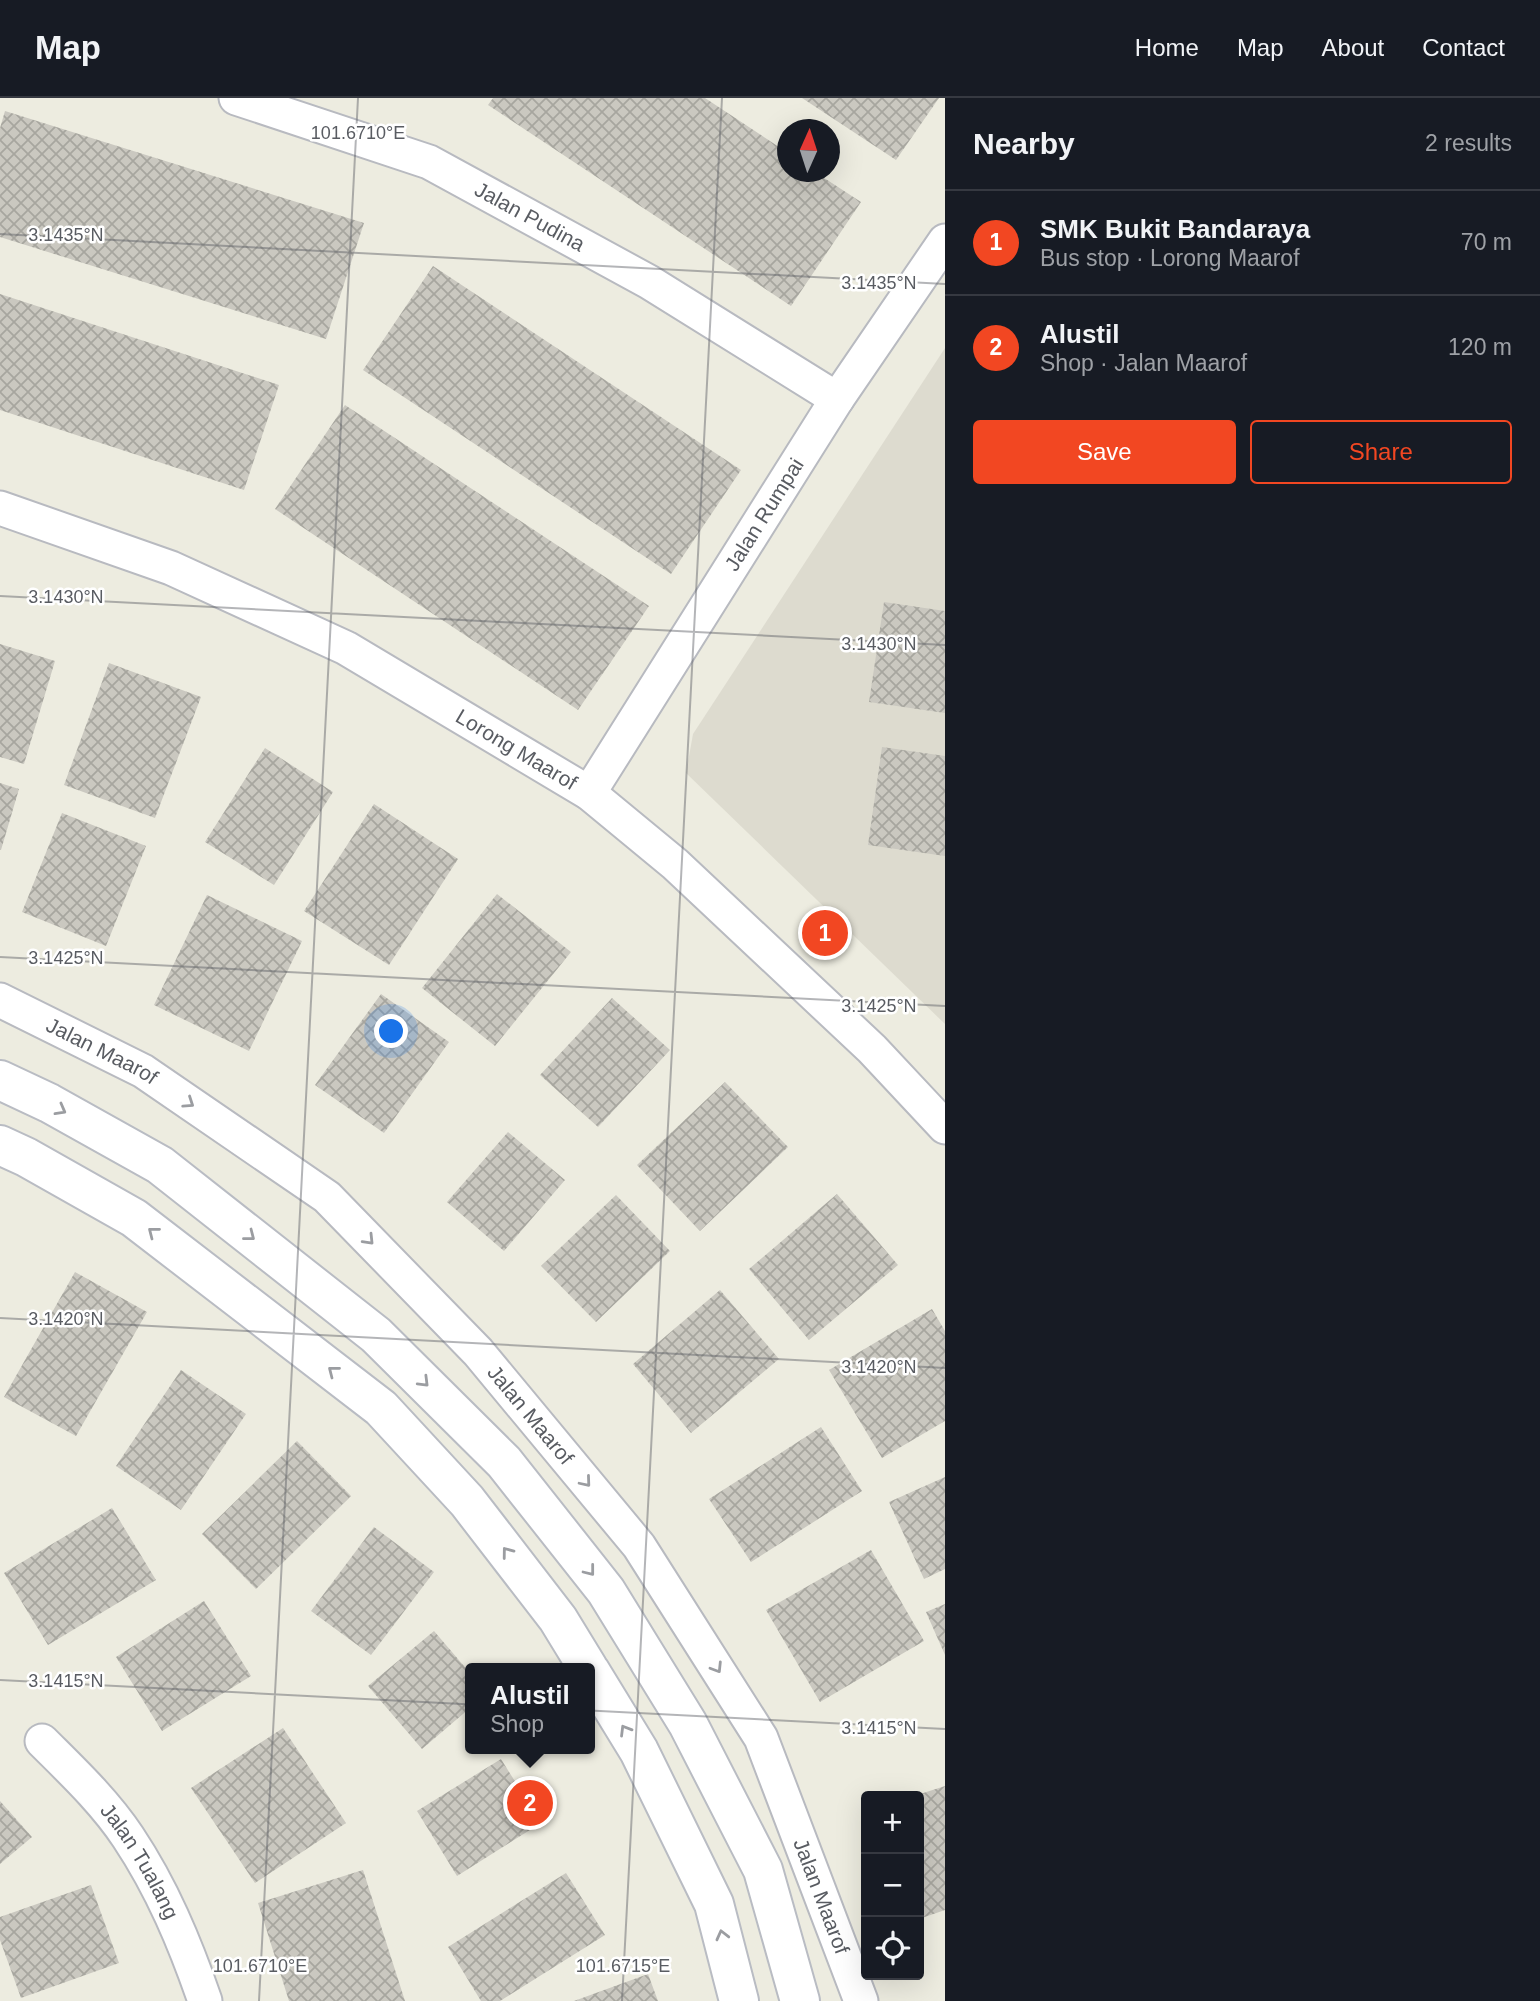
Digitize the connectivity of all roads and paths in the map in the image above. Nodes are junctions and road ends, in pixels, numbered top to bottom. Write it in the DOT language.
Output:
graph roads {
  1 [pos="236,98"];
  2 [pos="945,241"];
  3 [pos="837,400"];
  4 [pos="0,508"];
  5 [pos="589,793"];
  6 [pos="0,1000"];
  7 [pos="0,1080"];
  8 [pos="945,1127"];
  9 [pos="0,1145"];
  10 [pos="585,1663"];
  11 [pos="595,1680"];
  12 [pos="42,1741"];
  13 [pos="205,2001"];
  14 [pos="739,2001"];
  15 [pos="800,2001"];
  16 [pos="861,2001"];
  1 -- 3 [label="street, Jalan Pudina"];
  2 -- 3 [label="street, Jalan Rumpai"];
  3 -- 5 [label="street, Jalan Rumpai"];
  4 -- 5 [label="street, Lorong Maarof"];
  5 -- 8 [label="street, Lorong Maarof"];
  6 -- 16 [label="street, Jalan Maarof, one-way"];
  7 -- 15 [label="main road, one-way"];
  10 -- 9 [label="main road, one-way"];
  14 -- 11 [label="main road, one-way"];
  12 -- 13 [label="street, Jalan Tualang"];
}
